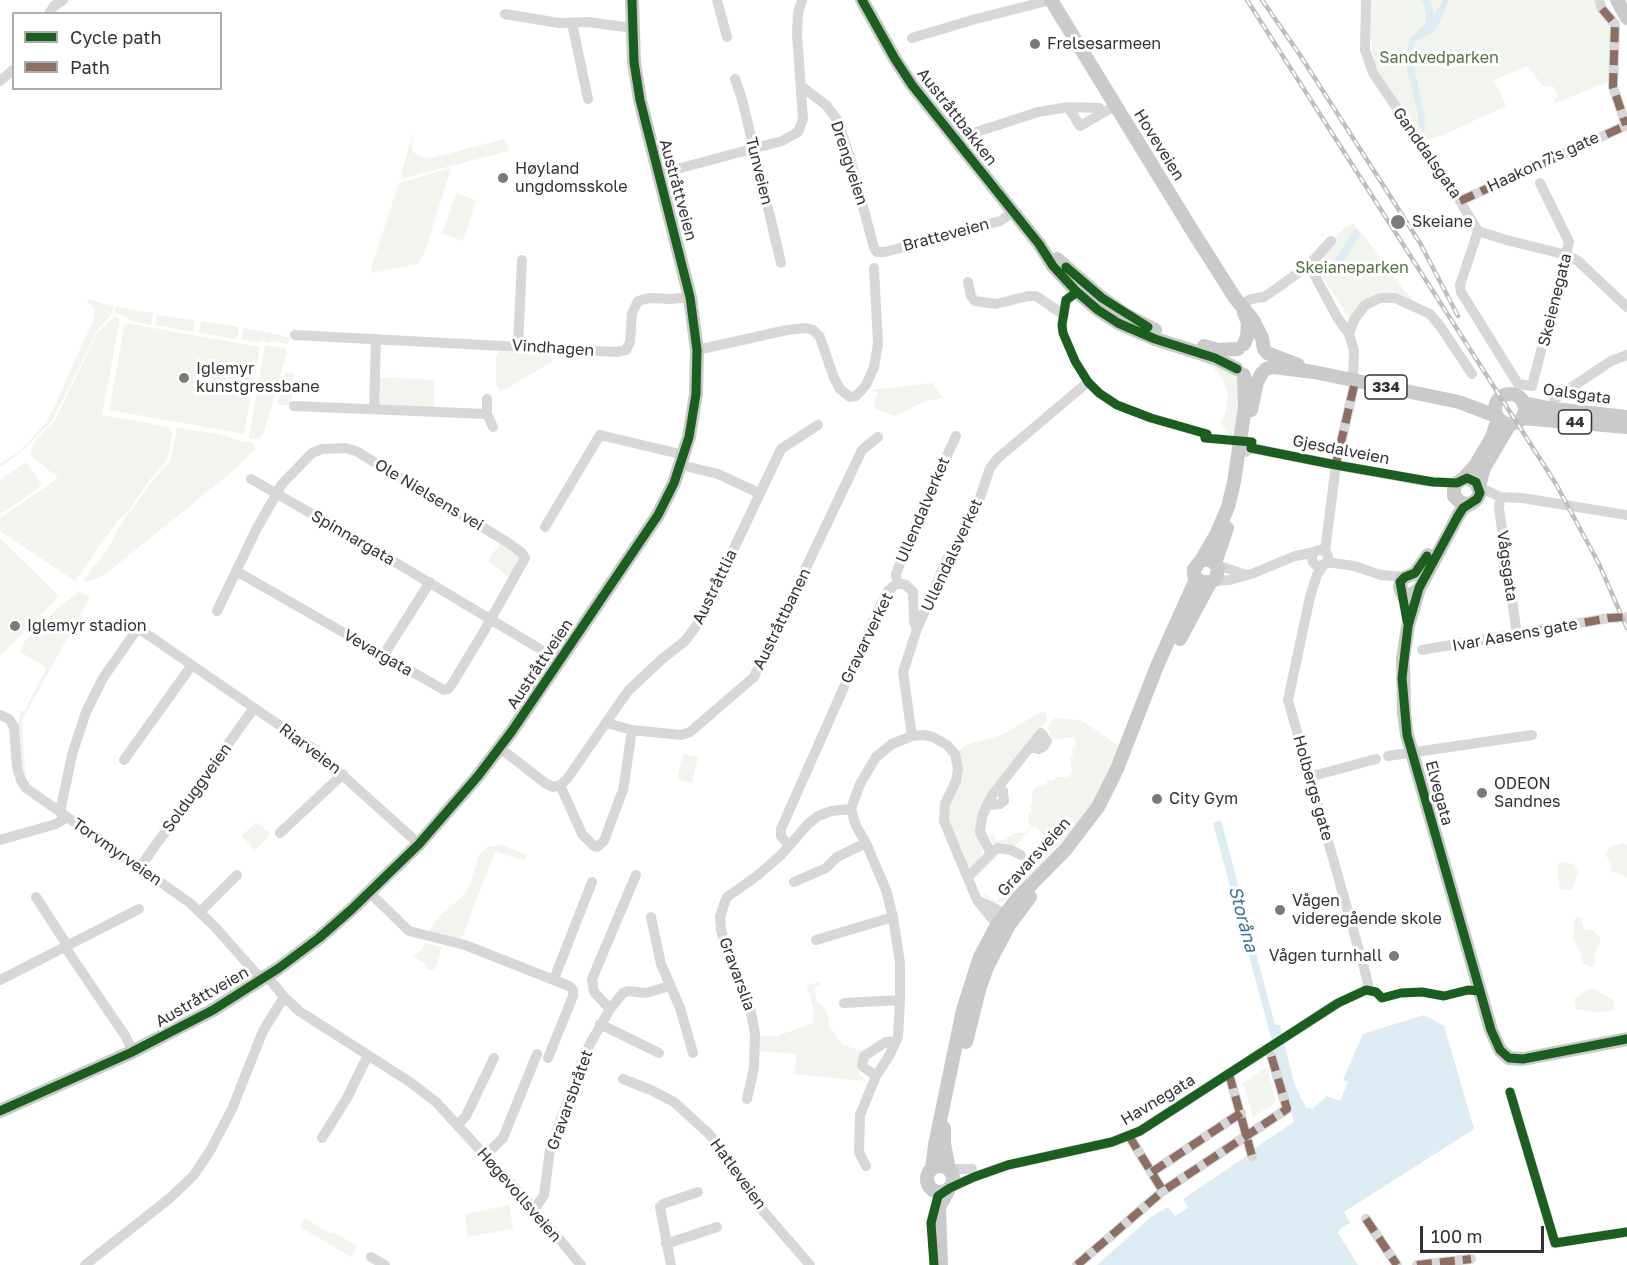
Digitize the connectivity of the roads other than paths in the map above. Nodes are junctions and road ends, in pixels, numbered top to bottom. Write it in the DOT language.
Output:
graph roads {
  1 [pos="63,0"];
  2 [pos="632,0"];
  3 [pos="717,0"];
  4 [pos="802,0"];
  5 [pos="862,0"];
  6 [pos="1051,0"];
  7 [pos="1366,0"];
  8 [pos="1617,0"];
  9 [pos="1600,4"];
  10 [pos="50,12"];
  11 [pos="505,14"];
  12 [pos="1627,18"];
  13 [pos="572,23"];
  14 [pos="633,28"];
  15 [pos="727,37"];
  16 [pos="912,38"];
  17 [pos="12,71"];
  18 [pos="735,79"];
  19 [pos="0,81"];
  20 [pos="801,86"];
  21 [pos="588,99"];
  22 [pos="1115,106"];
  23 [pos="1068,107"];
  24 [pos="1099,108"];
  25 [pos="1627,125"];
  26 [pos="961,137"];
  27 [pos="753,149"];
  28 [pos="658,174"];
  29 [pos="1540,183"];
  30 [pos="1460,201"];
  31 [pos="1013,212"];
  32 [pos="1478,231"];
  33 [pos="1331,241"];
  34 [pos="877,252"];
  35 [pos="1567,255"];
  36 [pos="522,260"];
  37 [pos="781,263"];
  38 [pos="1309,265"];
  39 [pos="874,268"];
  40 [pos="968,282"];
  41 [pos="1081,291"];
  42 [pos="690,297"];
  43 [pos="1241,305"];
  44 [pos="1627,308"];
  45 [pos="1349,334"];
  46 [pos="295,335"];
  47 [pos="376,339"];
  48 [pos="518,346"];
  49 [pos="1241,346"];
  50 [pos="697,350"];
  51 [pos="1266,351"];
  52 [pos="1627,355"];
  53 [pos="1264,371"];
  54 [pos="1241,372"];
  55 [pos="1314,372"];
  56 [pos="1472,374"];
  57 [pos="1088,382"];
  58 [pos="1353,383"];
  59 [pos="1501,398"];
  60 [pos="487,399"];
  61 [pos="1554,399"];
  62 [pos="1459,402"];
  63 [pos="1523,403"];
  64 [pos="294,406"];
  65 [pos="374,409"];
  66 [pos="487,414"];
  67 [pos="1627,417"];
  68 [pos="1507,419"];
  69 [pos="818,425"];
  70 [pos="492,427"];
  71 [pos="1627,427"];
  72 [pos="956,436"];
  73 [pos="878,437"];
  74 [pos="1251,450"];
  75 [pos="683,460"];
  76 [pos="1335,465"];
  77 [pos="251,479"];
  78 [pos="1479,486"];
  79 [pos="1457,488"];
  80 [pos="276,493"];
  81 [pos="759,493"];
  82 [pos="1500,496"];
  83 [pos="1471,504"];
  84 [pos="1627,515"];
  85 [pos="545,527"];
  86 [pos="1320,557"];
  87 [pos="1211,563"];
  88 [pos="236,571"];
  89 [pos="1246,575"];
  90 [pos="1207,581"];
  91 [pos="1405,581"];
  92 [pos="430,582"];
  93 [pos="897,583"];
  94 [pos="1419,588"];
  95 [pos="217,611"];
  96 [pos="1609,618"];
  97 [pos="492,619"];
  98 [pos="1408,626"];
  99 [pos="917,629"];
  100 [pos="1517,635"];
  101 [pos="1422,650"];
  102 [pos="383,656"];
  103 [pos="560,661"];
  104 [pos="192,665"];
  105 [pos="254,708"];
  106 [pos="0,715"];
  107 [pos="607,723"];
  108 [pos="632,730"];
  109 [pos="1041,733"];
  110 [pos="1532,735"];
  111 [pos="912,736"];
  112 [pos="500,748"];
  113 [pos="1412,751"];
  114 [pos="1388,756"];
  115 [pos="1376,759"];
  116 [pos="124,760"];
  117 [pos="343,774"];
  118 [pos="1309,777"];
  119 [pos="560,784"];
  120 [pos="850,809"];
  121 [pos="64,815"];
  122 [pos="280,833"];
  123 [pos="0,840"];
  124 [pos="866,843"];
  125 [pos="419,844"];
  126 [pos="789,846"];
  127 [pos="991,854"];
  128 [pos="1021,855"];
  129 [pos="140,867"];
  130 [pos="237,875"];
  131 [pos="636,875"];
  132 [pos="968,877"];
  133 [pos="592,882"];
  134 [pos="794,882"];
  135 [pos="370,893"];
  136 [pos="36,897"];
  137 [pos="139,909"];
  138 [pos="200,912"];
  139 [pos="651,917"];
  140 [pos="893,917"];
  141 [pos="1004,922"];
  142 [pos="816,940"];
  143 [pos="66,946"];
  144 [pos="264,978"];
  145 [pos="554,979"];
  146 [pos="0,980"];
  147 [pos="670,986"];
  148 [pos="1366,990"];
  149 [pos="284,997"];
  150 [pos="900,1000"];
  151 [pos="844,1003"];
  152 [pos="610,1009"];
  153 [pos="600,1024"];
  154 [pos="1627,1039"];
  155 [pos="896,1041"];
  156 [pos="1271,1051"];
  157 [pos="130,1053"];
  158 [pos="659,1053"];
  159 [pos="693,1053"];
  160 [pos="368,1055"];
  161 [pos="494,1058"];
  162 [pos="1229,1074"];
  163 [pos="876,1076"];
  164 [pos="623,1079"];
  165 [pos="1510,1092"];
  166 [pos="747,1099"];
  167 [pos="0,1112"];
  168 [pos="1241,1113"];
  169 [pos="458,1124"];
  170 [pos="1129,1136"];
  171 [pos="1247,1137"];
  172 [pos="322,1138"];
  173 [pos="485,1156"];
  174 [pos="1252,1156"];
  175 [pos="866,1166"];
  176 [pos="932,1169"];
  177 [pos="949,1169"];
  178 [pos="972,1169"];
  179 [pos="1152,1172"];
  180 [pos="950,1189"];
  181 [pos="1163,1191"];
  182 [pos="698,1192"];
  183 [pos="534,1209"];
  184 [pos="1366,1220"];
  185 [pos="931,1223"];
  186 [pos="717,1227"];
  187 [pos="1627,1232"];
  188 [pos="666,1244"];
  189 [pos="371,1257"];
  190 [pos="1471,1259"];
  191 [pos="85,1265"];
  192 [pos="385,1265"];
  193 [pos="581,1265"];
  194 [pos="671,1265"];
  195 [pos="810,1265"];
  196 [pos="934,1265"];
  197 [pos="941,1265"];
  198 [pos="1077,1265"];
  199 [pos="1397,1265"];
  200 [pos="1417,1265"];
  1 -- 10 [label="street"];
  2 -- 14 [label="main road, Austråttveien"];
  3 -- 15 [label="street"];
  4 -- 20 [label="street"];
  5 -- 31 [label="main road, Austråttbakken / 334"];
  6 -- 16 [label="street, Hoveveien"];
  6 -- 22 [label="main road, Hoveveien"];
  7 -- 30 [label="street, Ganddalsgata"];
  8 -- 12 [label="main road"];
  9 -- 25 [label="street"];
  11 -- 13 [label="street"];
  13 -- 14 [label="street"];
  13 -- 21 [label="street"];
  14 -- 28 [label="main road, Austråttveien"];
  17 -- 19 [label="street"];
  18 -- 27 [label="street, Tunveien"];
  20 -- 27 [label="street"];
  20 -- 34 [label="street, Drengveien"];
  22 -- 23 [label="street"];
  22 -- 43 [label="main road, Hoveveien"];
  23 -- 24 [label="street"];
  23 -- 26 [label="street"];
  25 -- 30 [label="street, Haakon 7's gate"];
  27 -- 28 [label="street"];
  27 -- 37 [label="street, Tunveien"];
  28 -- 42 [label="main road, Austråttveien"];
  29 -- 35 [label="street, Skeienegata"];
  30 -- 32 [label="street, Ganddalsgata"];
  31 -- 34 [label="street, Bratteveien"];
  31 -- 41 [label="main road, Austråttbakken / 334"];
  32 -- 35 [label="street"];
  32 -- 35 [label="street, Skeienegata"];
  33 -- 38 [label="street"];
  35 -- 44 [label="street"];
  36 -- 48 [label="street"];
  38 -- 43 [label="street"];
  38 -- 45 [label="street"];
  39 -- 50 [label="street"];
  40 -- 41 [label="street"];
  41 -- 49 [label="main road, Austråttbakken / 334"];
  41 -- 54 [label="main road, Austråttbakken / 334"];
  42 -- 48 [label="street, Vindhagen"];
  42 -- 50 [label="main road, Austråttveien"];
  43 -- 49 [label="main road, Hoveveien"];
  43 -- 51 [label="main road, Hoveveien"];
  45 -- 56 [label="street"];
  45 -- 58 [label="street"];
  46 -- 47 [label="street, Vindhagen"];
  47 -- 48 [label="street, Vindhagen"];
  47 -- 65 [label="street"];
  49 -- 51 [label="main road, 334"];
  49 -- 54 [label="main road"];
  50 -- 75 [label="main road, Austråttveien"];
  51 -- 53 [label="main road"];
  51 -- 55 [label="main road, 334"];
  52 -- 61 [label="street"];
  53 -- 54 [label="main road, 334"];
  53 -- 55 [label="main road, 334"];
  53 -- 74 [label="main road"];
  54 -- 87 [label="main road"];
  55 -- 58 [label="main road, 334"];
  57 -- 99 [label="street, Ullendalsverket"];
  58 -- 62 [label="main road, 334"];
  58 -- 76 [label="street"];
  59 -- 62 [label="main road, 334"];
  59 -- 63 [label="main road, 44"];
  59 -- 68 [label="main road"];
  60 -- 66 [label="street"];
  62 -- 68 [label="main road, 334"];
  63 -- 67 [label="main road, Oalsgata / 44"];
  63 -- 68 [label="main road"];
  64 -- 65 [label="street"];
  65 -- 66 [label="street"];
  66 -- 70 [label="street"];
  68 -- 71 [label="main road, Oalsgata / 44"];
  68 -- 78 [label="main road"];
  68 -- 79 [label="main road"];
  69 -- 81 [label="street, Austråttlia"];
  72 -- 93 [label="street, Ullendalverket"];
  73 -- 108 [label="street, Austråttbanen"];
  74 -- 76 [label="street, Gjesdalveien"];
  74 -- 87 [label="main road"];
  75 -- 81 [label="street"];
  75 -- 85 [label="street"];
  75 -- 103 [label="main road, Austråttveien"];
  76 -- 79 [label="street, Gjesdalveien"];
  76 -- 86 [label="street"];
  77 -- 80 [label="street, Spinnargata"];
  78 -- 79 [label="main road"];
  78 -- 82 [label="street"];
  78 -- 83 [label="main road"];
  79 -- 83 [label="main road"];
  79 -- 91 [label="main road"];
  80 -- 88 [label="street"];
  80 -- 92 [label="street, Spinnargata"];
  80 -- 97 [label="street, Ole Nielsens vei"];
  81 -- 107 [label="street, Austråttlia"];
  82 -- 83 [label="street"];
  82 -- 84 [label="street"];
  82 -- 100 [label="street, Vågsgata"];
  83 -- 94 [label="main road, Elvegata"];
  86 -- 89 [label="street"];
  86 -- 91 [label="street"];
  86 -- 118 [label="street, Holbergs gate"];
  87 -- 89 [label="street"];
  87 -- 90 [label="main road"];
  87 -- 90 [label="main road"];
  88 -- 95 [label="street"];
  88 -- 102 [label="street, Vevargata"];
  89 -- 90 [label="street"];
  90 -- 141 [label="main road, Gravarsveien"];
  91 -- 94 [label="main road"];
  91 -- 98 [label="main road, Elvegata"];
  92 -- 97 [label="street, Spinnargata"];
  92 -- 102 [label="street"];
  93 -- 99 [label="street, Gravarverket"];
  93 -- 126 [label="street, Gravarverket"];
  94 -- 98 [label="main road, Elvegata"];
  96 -- 100 [label="street, Ivar Aasens gate"];
  97 -- 102 [label="street, Vevargata"];
  97 -- 103 [label="street, Spinnargata"];
  98 -- 113 [label="main road, Elvegata"];
  99 -- 111 [label="street, Gravarverket"];
  100 -- 101 [label="street, Ivar Aasens gate"];
  103 -- 112 [label="main road, Austråttveien"];
  104 -- 105 [label="street, Riarveien"];
  104 -- 116 [label="street"];
  104 -- 121 [label="street, Riarveien"];
  105 -- 117 [label="street, Riarveien"];
  105 -- 129 [label="street, Solduggveien"];
  106 -- 121 [label="street, Torvmyrveien"];
  107 -- 108 [label="street, Austråttbanen"];
  107 -- 119 [label="street"];
  108 -- 119 [label="street"];
  109 -- 127 [label="street"];
  110 -- 113 [label="street"];
  111 -- 120 [label="street"];
  111 -- 132 [label="street"];
  112 -- 119 [label="street"];
  112 -- 125 [label="main road, Austråttveien"];
  113 -- 114 [label="street"];
  113 -- 154 [label="main road, Elvegata"];
  115 -- 118 [label="street"];
  117 -- 122 [label="street"];
  117 -- 125 [label="street, Riarveien"];
  118 -- 148 [label="street, Holbergs gate"];
  120 -- 124 [label="street"];
  120 -- 126 [label="street, Gravarslia"];
  121 -- 123 [label="street"];
  121 -- 129 [label="street, Torvmyrveien"];
  124 -- 134 [label="street"];
  124 -- 140 [label="street"];
  125 -- 135 [label="main road, Austråttveien"];
  126 -- 166 [label="street, Gravarslia"];
  127 -- 128 [label="street"];
  127 -- 132 [label="street"];
  129 -- 138 [label="street, Torvmyrveien"];
  130 -- 138 [label="street"];
  131 -- 152 [label="street"];
  132 -- 141 [label="street"];
  133 -- 145 [label="street"];
  135 -- 144 [label="main road, Austråttveien"];
  135 -- 145 [label="street"];
  136 -- 143 [label="street"];
  137 -- 143 [label="street"];
  138 -- 144 [label="street, Torvmyrveien"];
  139 -- 147 [label="street"];
  140 -- 142 [label="street"];
  140 -- 150 [label="street"];
  141 -- 176 [label="main road, Gravarsveien"];
  141 -- 177 [label="main road, Gravarsveien"];
  143 -- 146 [label="street"];
  143 -- 157 [label="street"];
  144 -- 149 [label="street, Høgevollsveien"];
  144 -- 157 [label="main road, Austråttveien"];
  145 -- 173 [label="street"];
  147 -- 152 [label="street, Gravarsbråtet"];
  147 -- 159 [label="street"];
  148 -- 156 [label="street, Havnegata"];
  149 -- 160 [label="street, Høgevollsveien"];
  149 -- 191 [label="street"];
  150 -- 151 [label="street"];
  150 -- 155 [label="street"];
  152 -- 153 [label="street, Gravarsbråtet"];
  153 -- 158 [label="street"];
  153 -- 183 [label="street, Gravarsbråtet"];
  155 -- 163 [label="street"];
  155 -- 163 [label="street"];
  156 -- 162 [label="street, Havnegata"];
  156 -- 171 [label="street"];
  157 -- 167 [label="main road, Austråttveien"];
  160 -- 169 [label="street, Høgevollsveien"];
  160 -- 172 [label="street"];
  161 -- 169 [label="street"];
  162 -- 168 [label="street"];
  162 -- 170 [label="street, Havnegata"];
  163 -- 175 [label="street"];
  164 -- 195 [label="street, Hatleveien"];
  165 -- 187 [label="street"];
  168 -- 171 [label="street"];
  168 -- 179 [label="street"];
  169 -- 173 [label="street, Høgevollsveien"];
  170 -- 179 [label="street"];
  170 -- 180 [label="street, Havnegata"];
  171 -- 174 [label="street"];
  171 -- 181 [label="street"];
  173 -- 183 [label="street, Høgevollsveien"];
  176 -- 177 [label="main road"];
  176 -- 177 [label="main road"];
  177 -- 178 [label="street"];
  179 -- 181 [label="street"];
  180 -- 185 [label="street, Havnegata"];
  180 -- 197 [label="main road"];
  181 -- 198 [label="street"];
  182 -- 188 [label="street"];
  183 -- 193 [label="street, Høgevollsveien"];
  184 -- 199 [label="street"];
  185 -- 196 [label="main road"];
  186 -- 188 [label="street"];
  188 -- 194 [label="street"];
  189 -- 192 [label="street"];
  190 -- 200 [label="street"];
}
